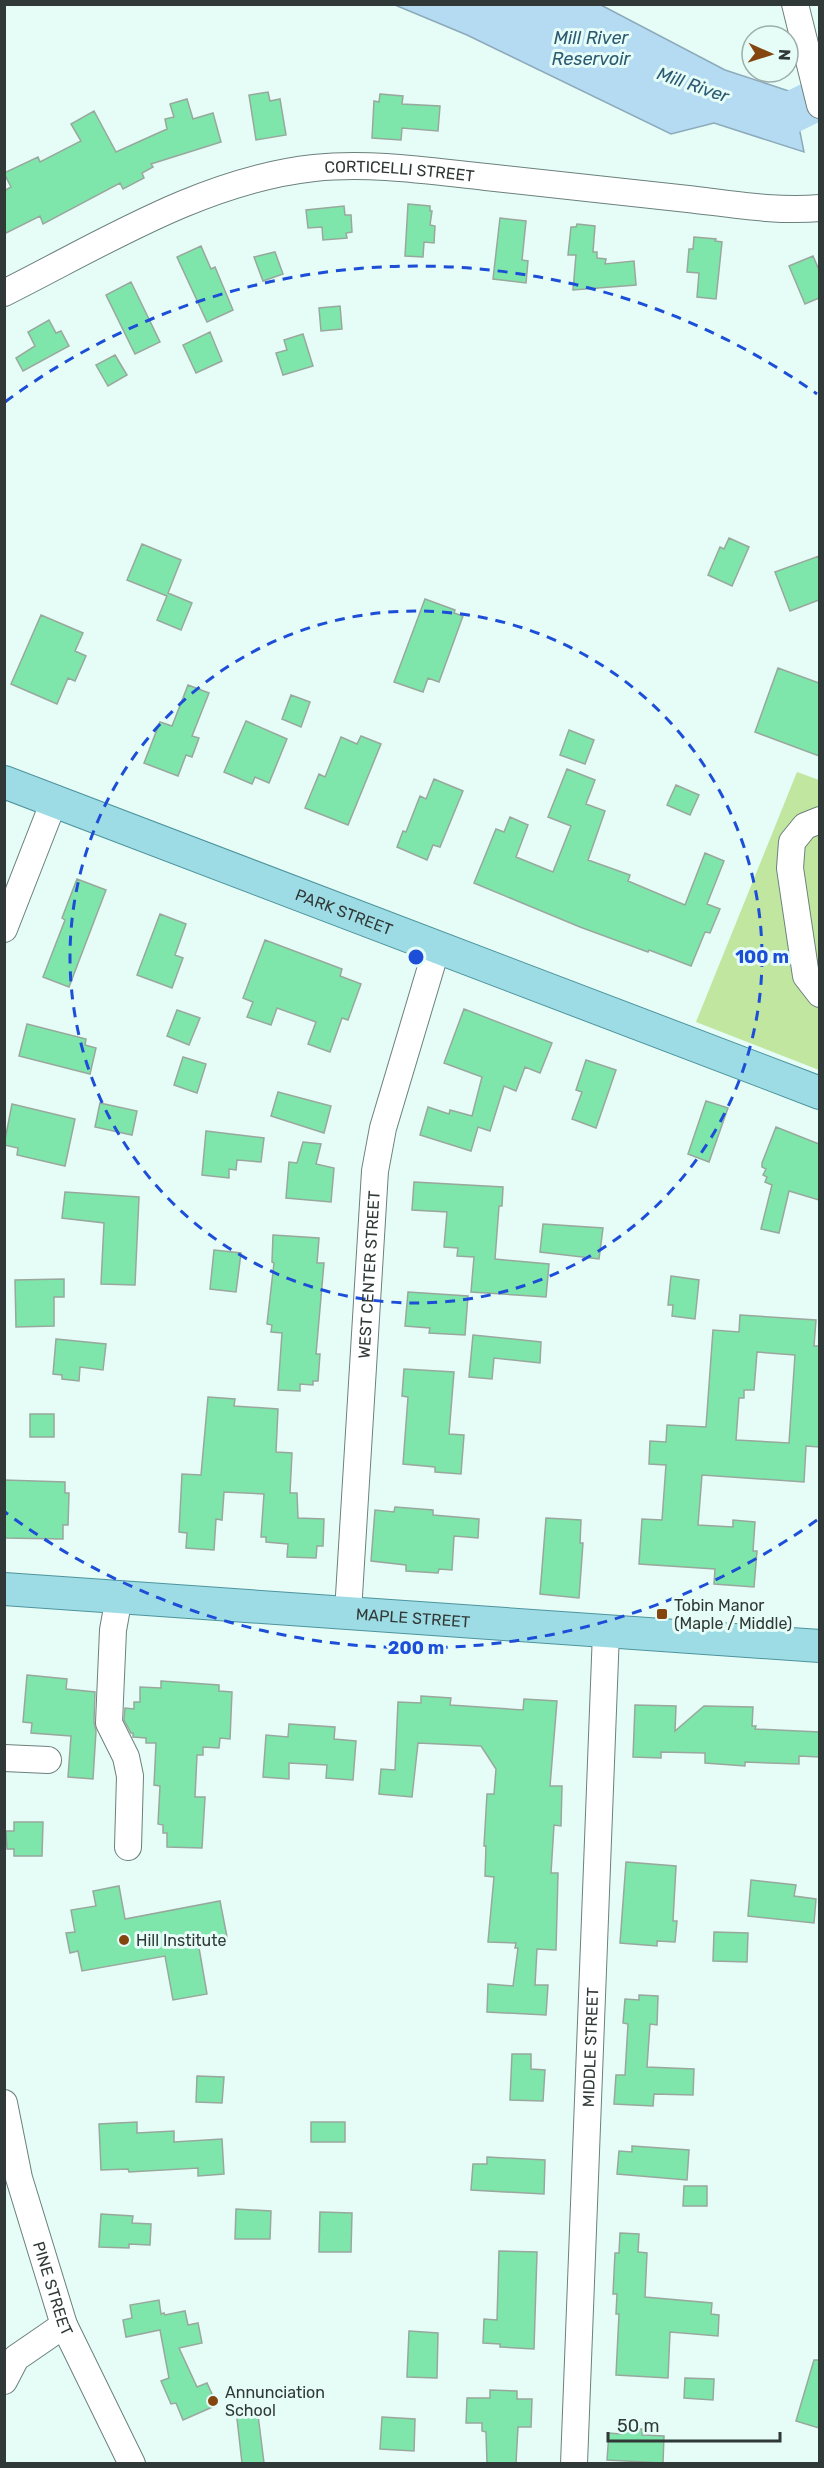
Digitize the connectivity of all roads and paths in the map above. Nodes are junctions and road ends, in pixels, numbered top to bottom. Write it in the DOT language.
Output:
graph roads {
  1 [pos="795,4"];
  2 [pos="819,105"];
  3 [pos="819,208"];
  4 [pos="4,293"];
  5 [pos="4,782"];
  6 [pos="54,801"];
  7 [pos="819,820"];
  8 [pos="4,929"];
  9 [pos="437,947"];
  10 [pos="819,994"];
  11 [pos="819,1093"];
  12 [pos="4,1589"];
  13 [pos="119,1597"];
  14 [pos="348,1612"];
  15 [pos="606,1632"];
  16 [pos="819,1646"];
  17 [pos="4,1758"];
  18 [pos="48,1760"];
  19 [pos="128,1847"];
  20 [pos="4,2103"];
  21 [pos="64,2325"];
  22 [pos="4,2381"];
  23 [pos="132,2463"];
  24 [pos="574,2463"];
  1 -- 2 [label="street"];
  3 -- 4 [label="street, CORTICELLI STREET"];
  5 -- 6 [label="main road, PARK STREET"];
  6 -- 8 [label="street"];
  6 -- 9 [label="main road, PARK STREET"];
  7 -- 10 [label="street"];
  9 -- 11 [label="main road, PARK STREET"];
  9 -- 14 [label="street, WEST CENTER STREET"];
  12 -- 13 [label="main road, MAPLE STREET"];
  13 -- 14 [label="main road, MAPLE STREET"];
  13 -- 19 [label="street"];
  14 -- 15 [label="main road, MAPLE STREET"];
  15 -- 16 [label="main road, MAPLE STREET"];
  15 -- 24 [label="street, MIDDLE STREET"];
  17 -- 18 [label="street"];
  20 -- 21 [label="street, PINE STREET"];
  21 -- 22 [label="street"];
  21 -- 23 [label="street, PINE STREET"];
}
